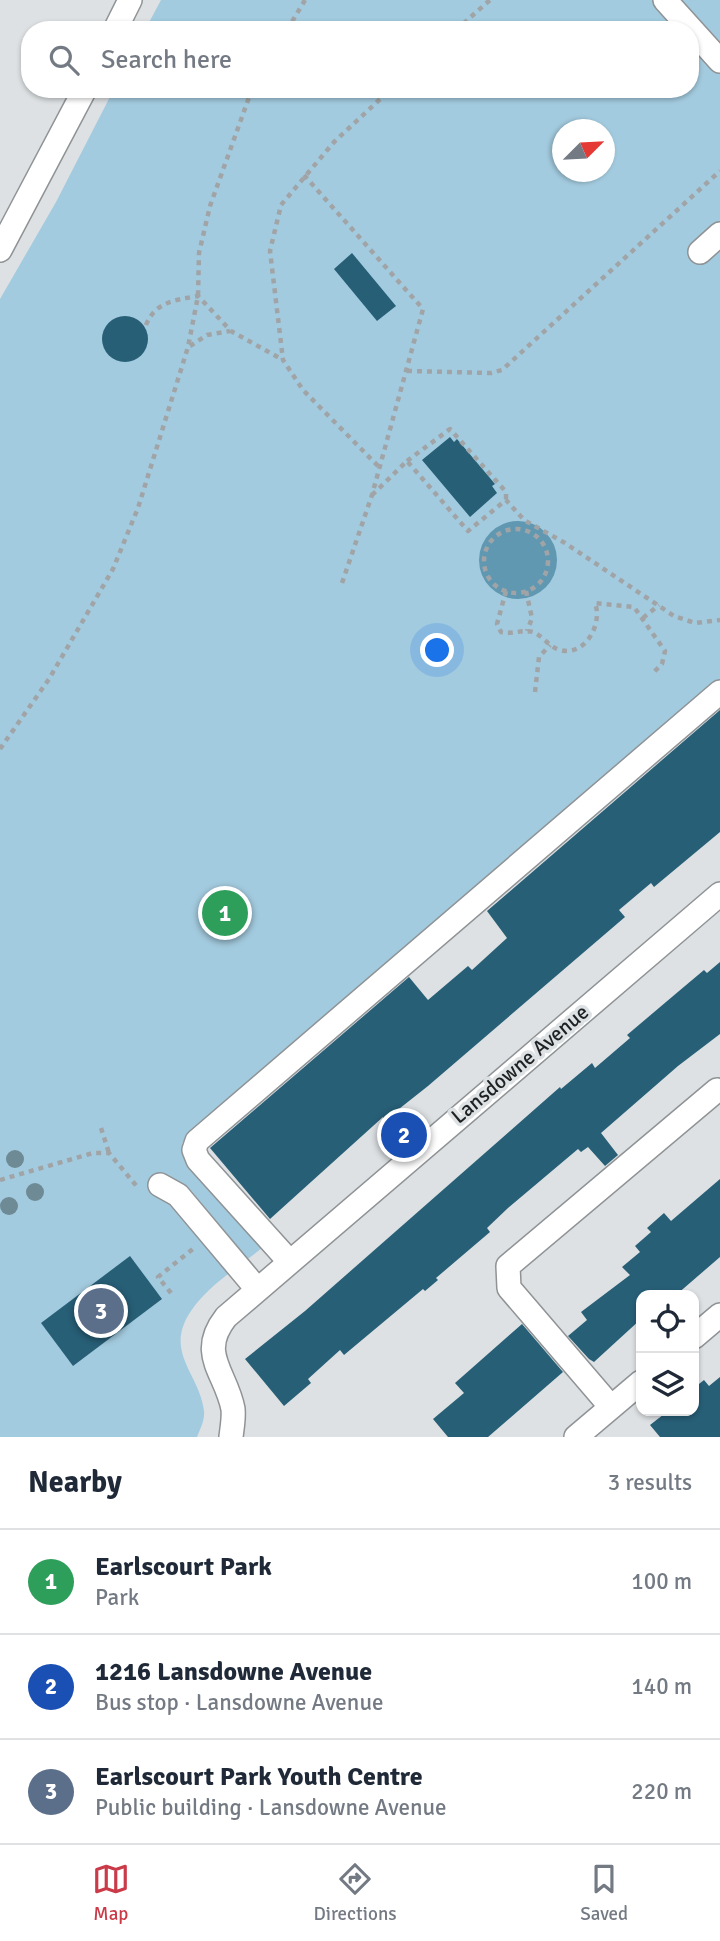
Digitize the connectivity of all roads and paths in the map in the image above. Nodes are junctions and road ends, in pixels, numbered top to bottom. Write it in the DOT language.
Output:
graph roads {
  1 [pos="130,0"];
  2 [pos="305,0"];
  3 [pos="490,0"];
  4 [pos="665,0"];
  5 [pos="120,21"];
  6 [pos="292,21"];
  7 [pos="467,21"];
  8 [pos="684,21"];
  9 [pos="699,38"];
  10 [pos="720,61"];
  11 [pos="80,98"];
  12 [pos="249,98"];
  13 [pos="381,98"];
  14 [pos="720,171"];
  15 [pos="304,176"];
  16 [pos="720,234"];
  17 [pos="0,250"];
  18 [pos="700,252"];
  19 [pos="198,296"];
  20 [pos="146,325"];
  21 [pos="231,331"];
  22 [pos="188,347"];
  23 [pos="284,360"];
  24 [pos="407,371"];
  25 [pos="407,461"];
  26 [pos="378,466"];
  27 [pos="372,495"];
  28 [pos="506,500"];
  29 [pos="524,520"];
  30 [pos="523,529"];
  31 [pos="342,583"];
  32 [pos="506,591"];
  33 [pos="526,591"];
  34 [pos="659,606"];
  35 [pos="643,618"];
  36 [pos="720,620"];
  37 [pos="527,631"];
  38 [pos="550,645"];
  39 [pos="654,672"];
  40 [pos="535,692"];
  41 [pos="720,692"];
  42 [pos="0,749"];
  43 [pos="720,894"];
  44 [pos="717,1090"];
  45 [pos="101,1128"];
  46 [pos="109,1153"];
  47 [pos="0,1180"];
  48 [pos="150,1188"];
  49 [pos="212,1234"];
  50 [pos="289,1261"];
  51 [pos="257,1289"];
  52 [pos="171,1293"];
  53 [pos="720,1315"];
  54 [pos="699,1333"];
  55 [pos="636,1386"];
  56 [pos="611,1407"];
  57 [pos="231,1437"];
  58 [pos="576,1437"];
  1 -- 5 [label="street"];
  2 -- 6 [label="path"];
  3 -- 7 [label="path"];
  4 -- 8 [label="street"];
  9 -- 10 [label="street"];
  11 -- 17 [label="street"];
  12 -- 19 [label="path"];
  13 -- 15 [label="path"];
  14 -- 24 [label="path"];
  15 -- 23 [label="path"];
  15 -- 24 [label="path"];
  16 -- 18 [label="street"];
  19 -- 20 [label="path"];
  19 -- 21 [label="path"];
  19 -- 22 [label="path"];
  21 -- 22 [label="path"];
  21 -- 23 [label="path"];
  22 -- 42 [label="path"];
  23 -- 26 [label="path"];
  24 -- 26 [label="path"];
  25 -- 27 [label="path"];
  25 -- 28 [label="path"];
  25 -- 28 [label="path"];
  26 -- 27 [label="path"];
  27 -- 31 [label="path"];
  28 -- 29 [label="path"];
  29 -- 30 [label="path"];
  29 -- 34 [label="path"];
  30 -- 32 [label="path"];
  30 -- 33 [label="path"];
  32 -- 33 [label="path"];
  32 -- 37 [label="path"];
  33 -- 37 [label="path"];
  34 -- 35 [label="path"];
  34 -- 36 [label="path"];
  35 -- 38 [label="path"];
  35 -- 39 [label="path"];
  37 -- 38 [label="path"];
  38 -- 40 [label="path"];
  41 -- 50 [label="street"];
  43 -- 50 [label="street, Lansdowne Avenue"];
  44 -- 56 [label="street"];
  45 -- 46 [label="path"];
  46 -- 47 [label="path"];
  46 -- 48 [label="path"];
  48 -- 49 [label="street"];
  49 -- 51 [label="street"];
  49 -- 52 [label="path"];
  50 -- 51 [label="street, Lansdowne Avenue"];
  51 -- 57 [label="street, Lansdowne Avenue"];
  53 -- 54 [label="street"];
  55 -- 56 [label="street"];
  56 -- 58 [label="street"];
}
